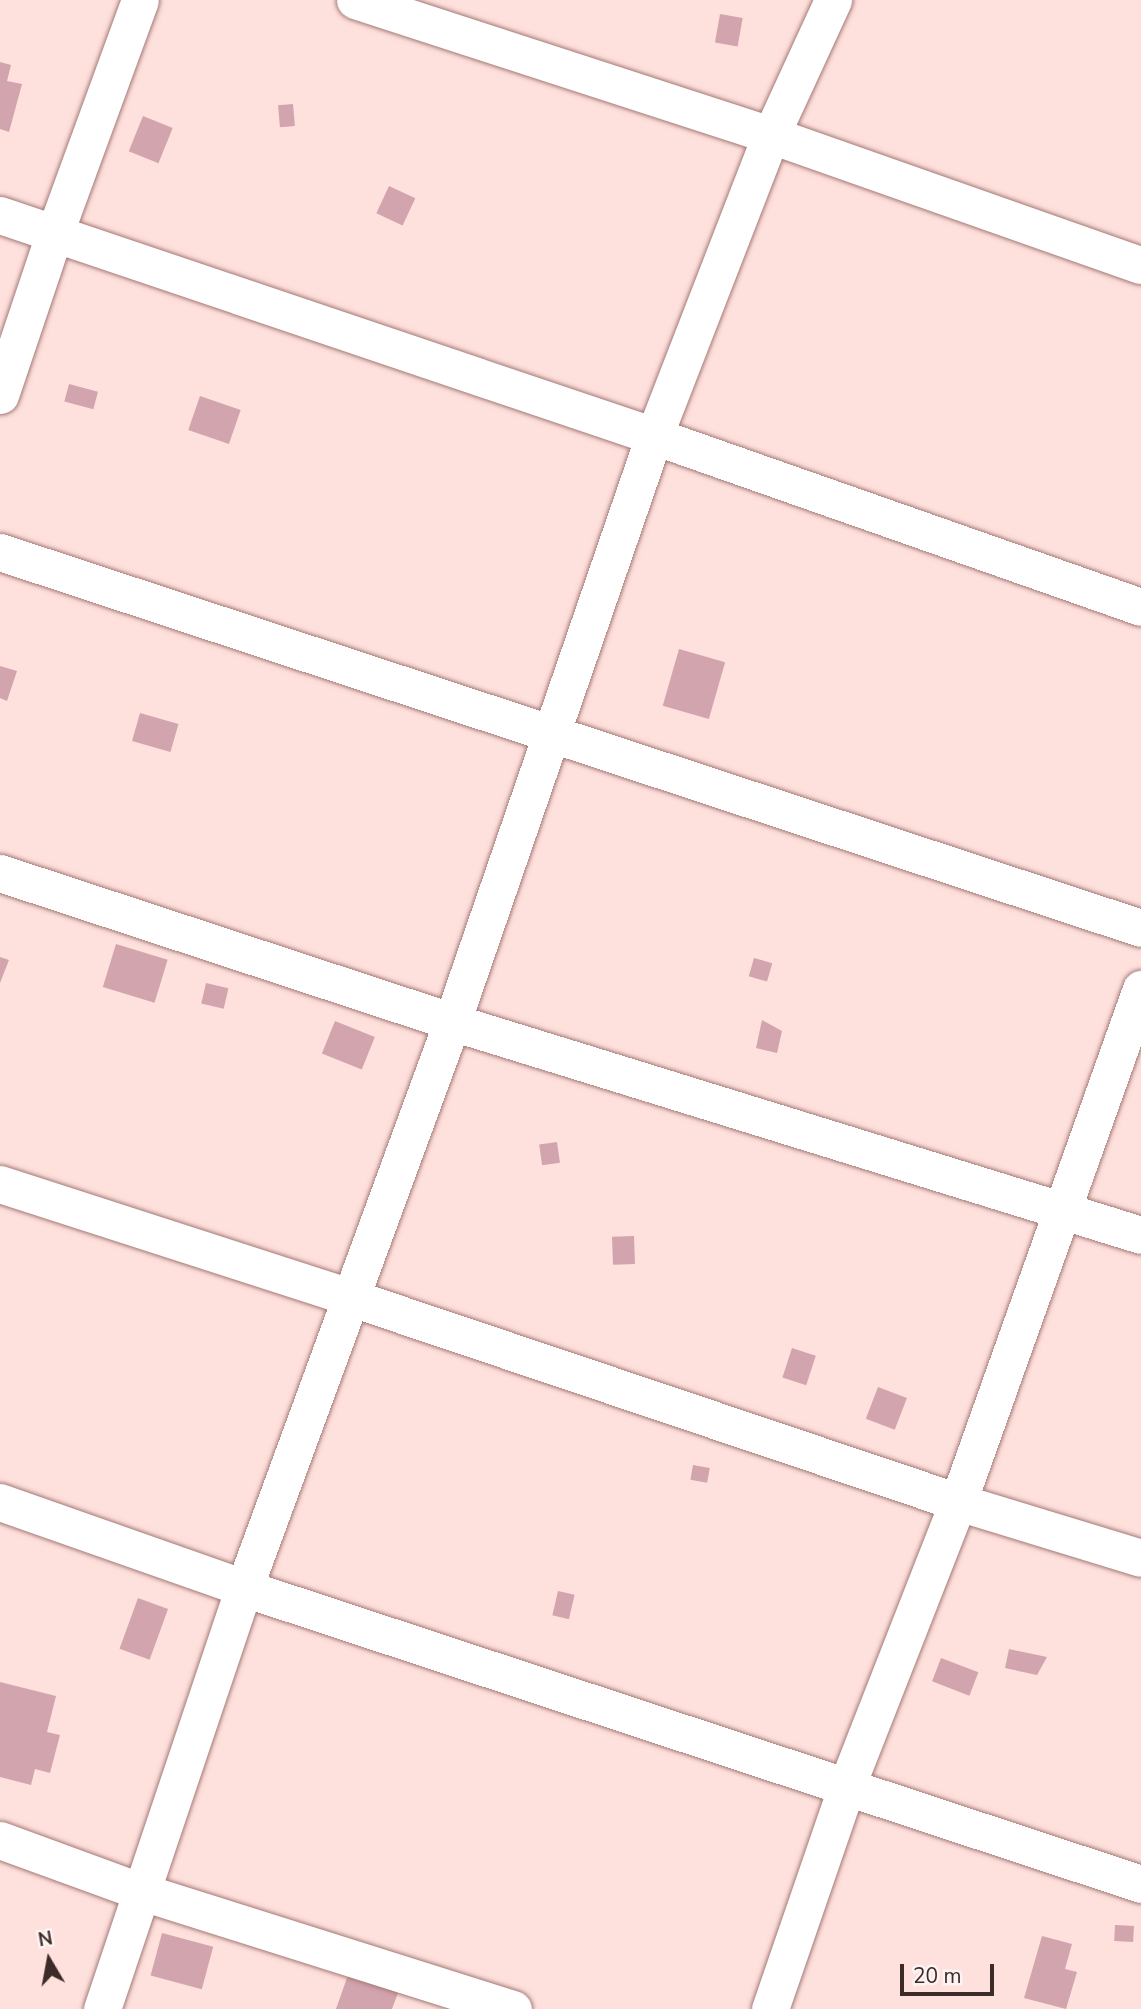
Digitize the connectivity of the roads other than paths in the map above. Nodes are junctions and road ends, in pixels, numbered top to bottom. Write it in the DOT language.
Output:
graph roads {
  1 [pos="140,0"];
  2 [pos="355,0"];
  3 [pos="833,0"];
  4 [pos="771,135"];
  5 [pos="0,215"];
  6 [pos="54,235"];
  7 [pos="1141,265"];
  8 [pos="0,395"];
  9 [pos="654,436"];
  10 [pos="0,552"];
  11 [pos="1141,607"];
  12 [pos="550,734"];
  13 [pos="0,873"];
  14 [pos="1141,928"];
  15 [pos="1141,989"];
  16 [pos="452,1022"];
  17 [pos="0,1184"];
  18 [pos="1061,1208"];
  19 [pos="1141,1235"];
  20 [pos="349,1297"];
  21 [pos="0,1502"];
  22 [pos="958,1502"];
  23 [pos="1141,1558"];
  24 [pos="244,1588"];
  25 [pos="847,1785"];
  26 [pos="0,1840"];
  27 [pos="1141,1884"];
  28 [pos="142,1892"];
  29 [pos="102,2009"];
  30 [pos="513,2009"];
  31 [pos="770,2009"];
  1 -- 6 [label="street"];
  2 -- 4 [label="street"];
  3 -- 4 [label="street"];
  4 -- 7 [label="street"];
  4 -- 9 [label="street"];
  5 -- 6 [label="street"];
  6 -- 8 [label="street"];
  6 -- 9 [label="street"];
  9 -- 11 [label="street"];
  9 -- 12 [label="street"];
  10 -- 12 [label="street"];
  12 -- 14 [label="street"];
  12 -- 16 [label="street"];
  13 -- 16 [label="street"];
  15 -- 18 [label="street"];
  16 -- 18 [label="street"];
  16 -- 20 [label="street"];
  17 -- 20 [label="street"];
  18 -- 19 [label="street"];
  18 -- 22 [label="street"];
  20 -- 22 [label="street"];
  20 -- 24 [label="street"];
  21 -- 24 [label="street"];
  22 -- 23 [label="street"];
  22 -- 25 [label="street"];
  24 -- 25 [label="street"];
  24 -- 28 [label="street"];
  25 -- 27 [label="street"];
  25 -- 31 [label="street"];
  26 -- 28 [label="street"];
  28 -- 29 [label="street"];
  28 -- 30 [label="street"];
}
